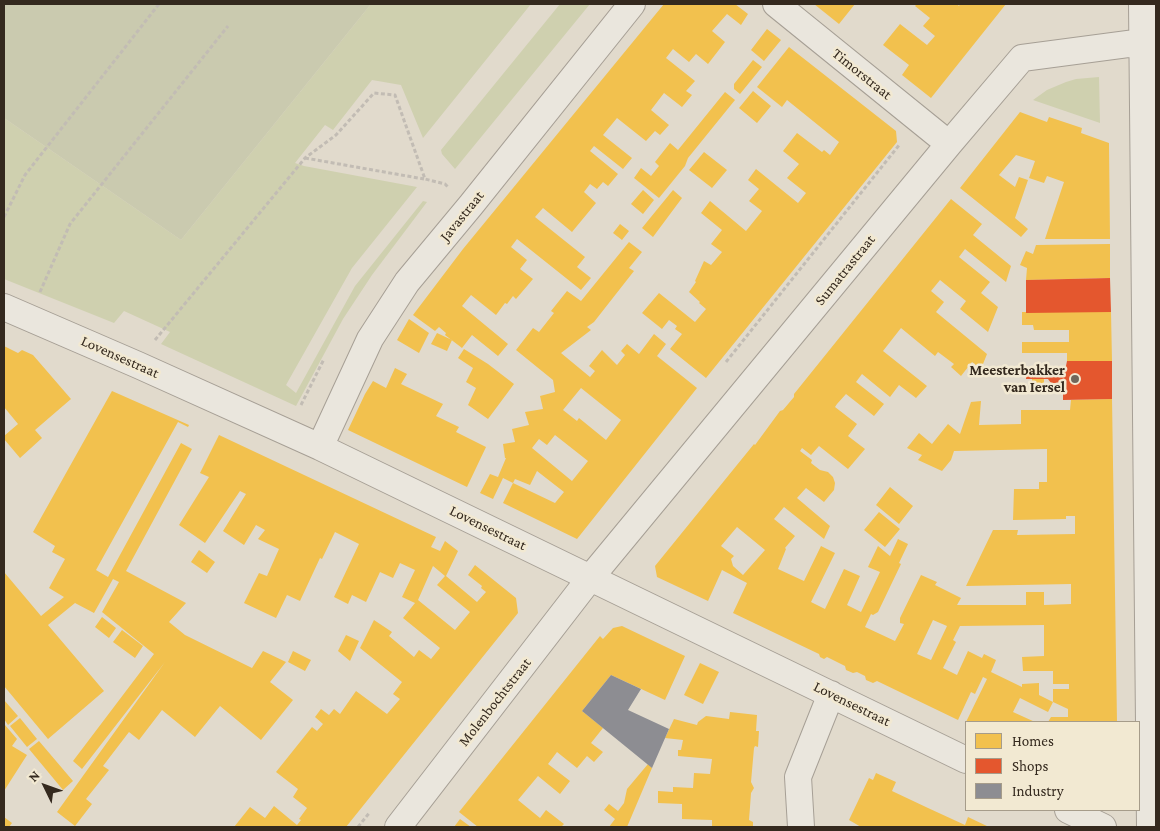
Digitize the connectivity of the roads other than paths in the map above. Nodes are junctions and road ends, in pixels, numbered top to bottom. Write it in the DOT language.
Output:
graph roads {
  1 [pos="632,4"];
  2 [pos="776,4"];
  3 [pos="1142,4"];
  4 [pos="1143,42"];
  5 [pos="949,144"];
  6 [pos="4,307"];
  7 [pos="1151,358"];
  8 [pos="320,447"];
  9 [pos="591,577"];
  10 [pos="831,694"];
  11 [pos="965,760"];
  12 [pos="1070,811"];
  13 [pos="398,827"];
  14 [pos="801,827"];
  15 [pos="1104,827"];
  16 [pos="1150,827"];
  1 -- 8 [label="street, Javastraat"];
  2 -- 5 [label="street, Timorstraat"];
  3 -- 4 [label="street"];
  4 -- 5 [label="street, Sumatrastraat"];
  4 -- 7 [label="street"];
  5 -- 9 [label="street, Sumatrastraat"];
  6 -- 8 [label="street, Lovensestraat"];
  7 -- 16 [label="street"];
  8 -- 9 [label="street, Lovensestraat"];
  9 -- 10 [label="street, Lovensestraat"];
  9 -- 13 [label="street, Molenbochtstraat"];
  10 -- 11 [label="street, Lovensestraat"];
  10 -- 14 [label="street"];
  12 -- 15 [label="street"];
}
